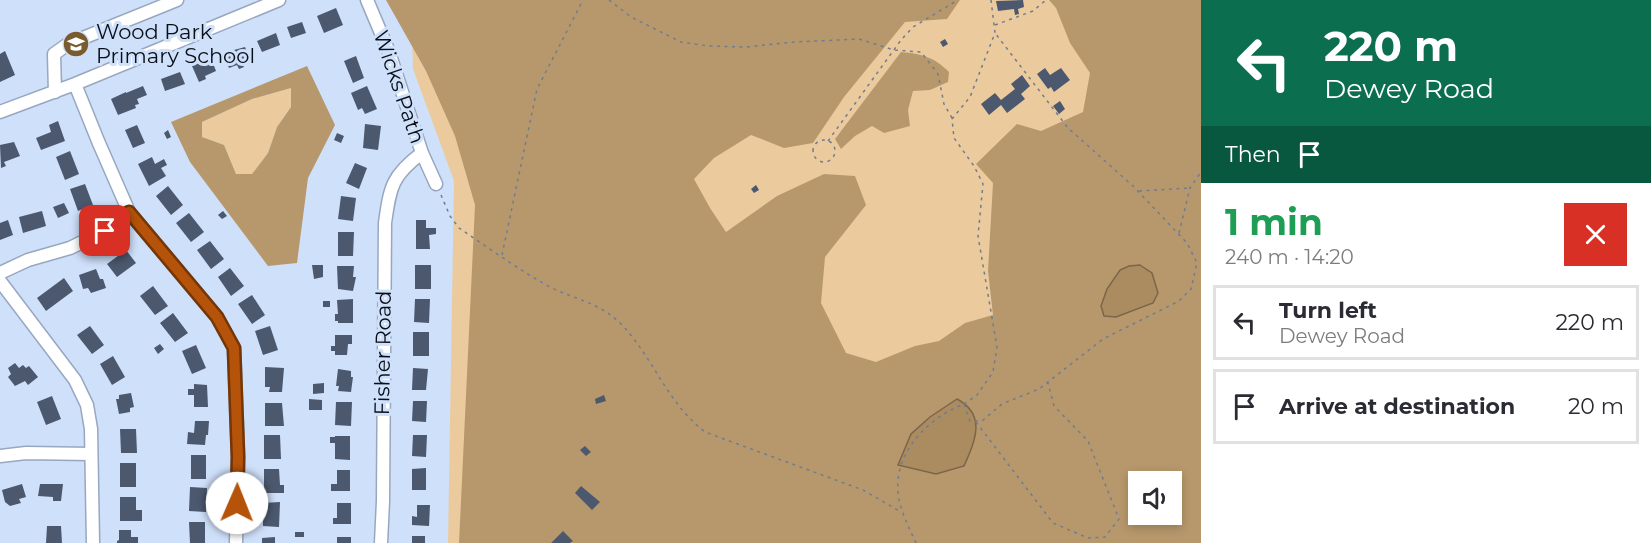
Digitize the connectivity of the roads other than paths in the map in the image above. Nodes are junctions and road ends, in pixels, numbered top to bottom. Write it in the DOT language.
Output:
graph roads {
  1 [pos="177,0"];
  2 [pos="279,0"];
  3 [pos="367,0"];
  4 [pos="263,3"];
  5 [pos="75,84"];
  6 [pos="54,92"];
  7 [pos="0,112"];
  8 [pos="422,153"];
  9 [pos="404,166"];
  10 [pos="436,184"];
  11 [pos="129,212"];
  12 [pos="0,273"];
  13 [pos="0,280"];
  14 [pos="91,454"];
  15 [pos="0,456"];
  16 [pos="93,543"];
  17 [pos="236,543"];
  18 [pos="381,543"];
  1 -- 6 [label="street"];
  2 -- 4 [label="street"];
  3 -- 8 [label="street, Wicks Path"];
  4 -- 5 [label="street"];
  5 -- 6 [label="street"];
  5 -- 11 [label="street"];
  6 -- 7 [label="street"];
  8 -- 9 [label="street, Wicks Path"];
  8 -- 10 [label="street"];
  9 -- 18 [label="street, Fisher Road"];
  11 -- 12 [label="street"];
  11 -- 17 [label="street"];
  13 -- 14 [label="street"];
  14 -- 15 [label="street"];
  14 -- 16 [label="street"];
}
